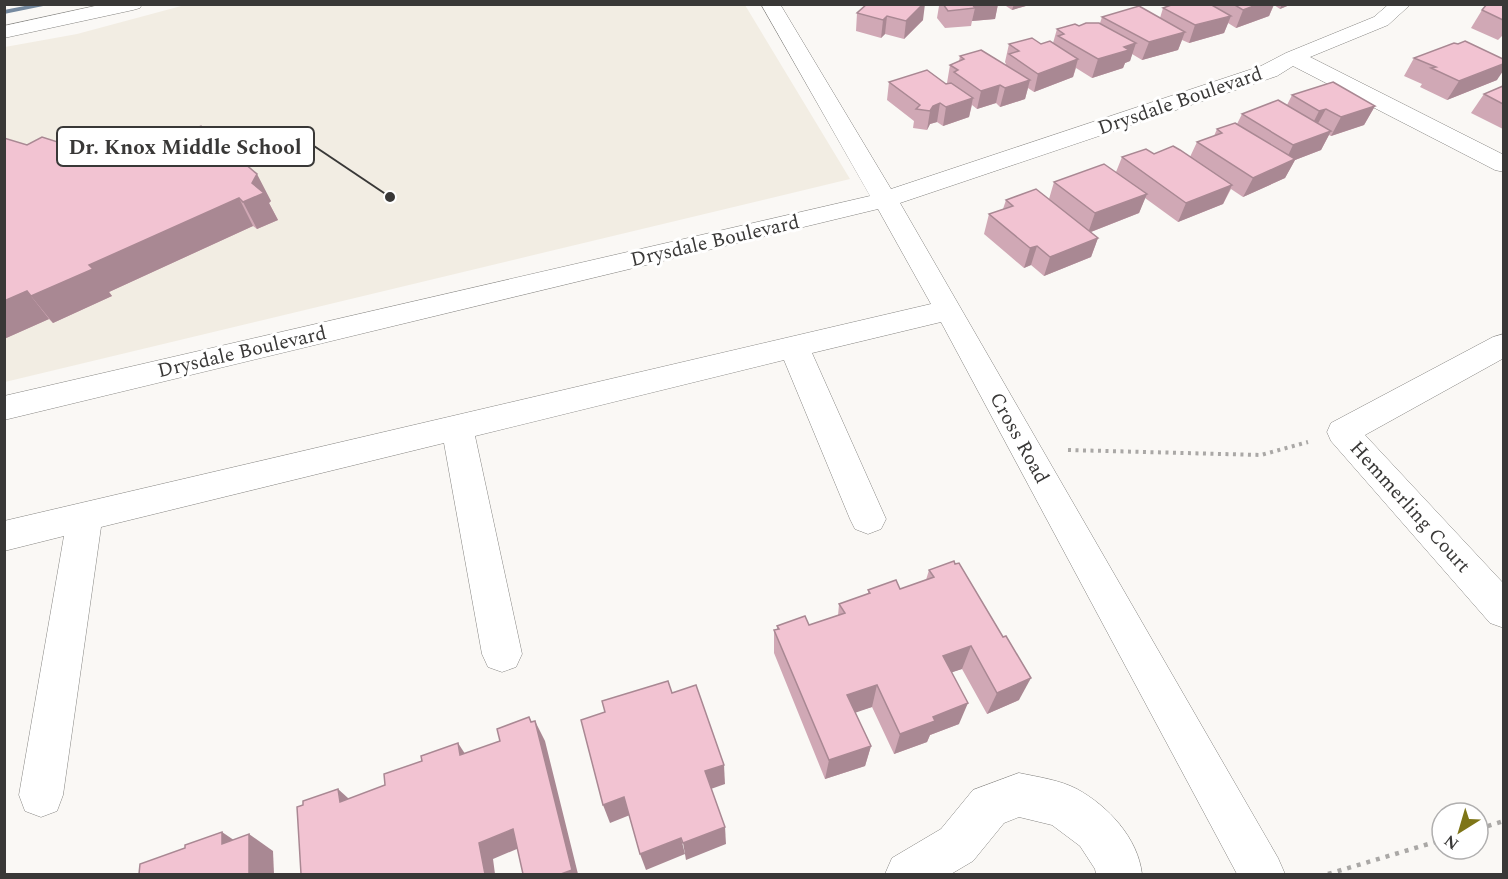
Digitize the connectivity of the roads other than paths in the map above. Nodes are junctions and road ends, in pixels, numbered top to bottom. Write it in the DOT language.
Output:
graph roads {
  1 [pos="133,4"];
  2 [pos="770,4"];
  3 [pos="1402,4"];
  4 [pos="4,32"];
  5 [pos="1293,57"];
  6 [pos="1503,165"];
  7 [pos="885,200"];
  8 [pos="949,310"];
  9 [pos="1503,344"];
  10 [pos="794,347"];
  11 [pos="4,408"];
  12 [pos="457,428"];
  13 [pos="85,517"];
  14 [pos="868,519"];
  15 [pos="4,536"];
  16 [pos="1503,611"];
  17 [pos="502,654"];
  18 [pos="41,795"];
  19 [pos="957,860"];
  20 [pos="908,874"];
  21 [pos="1119,874"];
  22 [pos="1262,874"];
  1 -- 4 [label="street"];
  2 -- 7 [label="street, Cross Road"];
  3 -- 5 [label="street, Drysdale Boulevard"];
  5 -- 6 [label="street"];
  5 -- 7 [label="street, Drysdale Boulevard"];
  7 -- 8 [label="street, Cross Road"];
  7 -- 11 [label="street, Drysdale Boulevard"];
  8 -- 10 [label="street"];
  8 -- 22 [label="street, Cross Road"];
  9 -- 16 [label="street, Hemmerling Court"];
  10 -- 12 [label="street"];
  10 -- 14 [label="street"];
  12 -- 13 [label="street"];
  12 -- 17 [label="street"];
  13 -- 15 [label="street"];
  13 -- 18 [label="street"];
  19 -- 20 [label="street"];
  19 -- 21 [label="street"];
}
